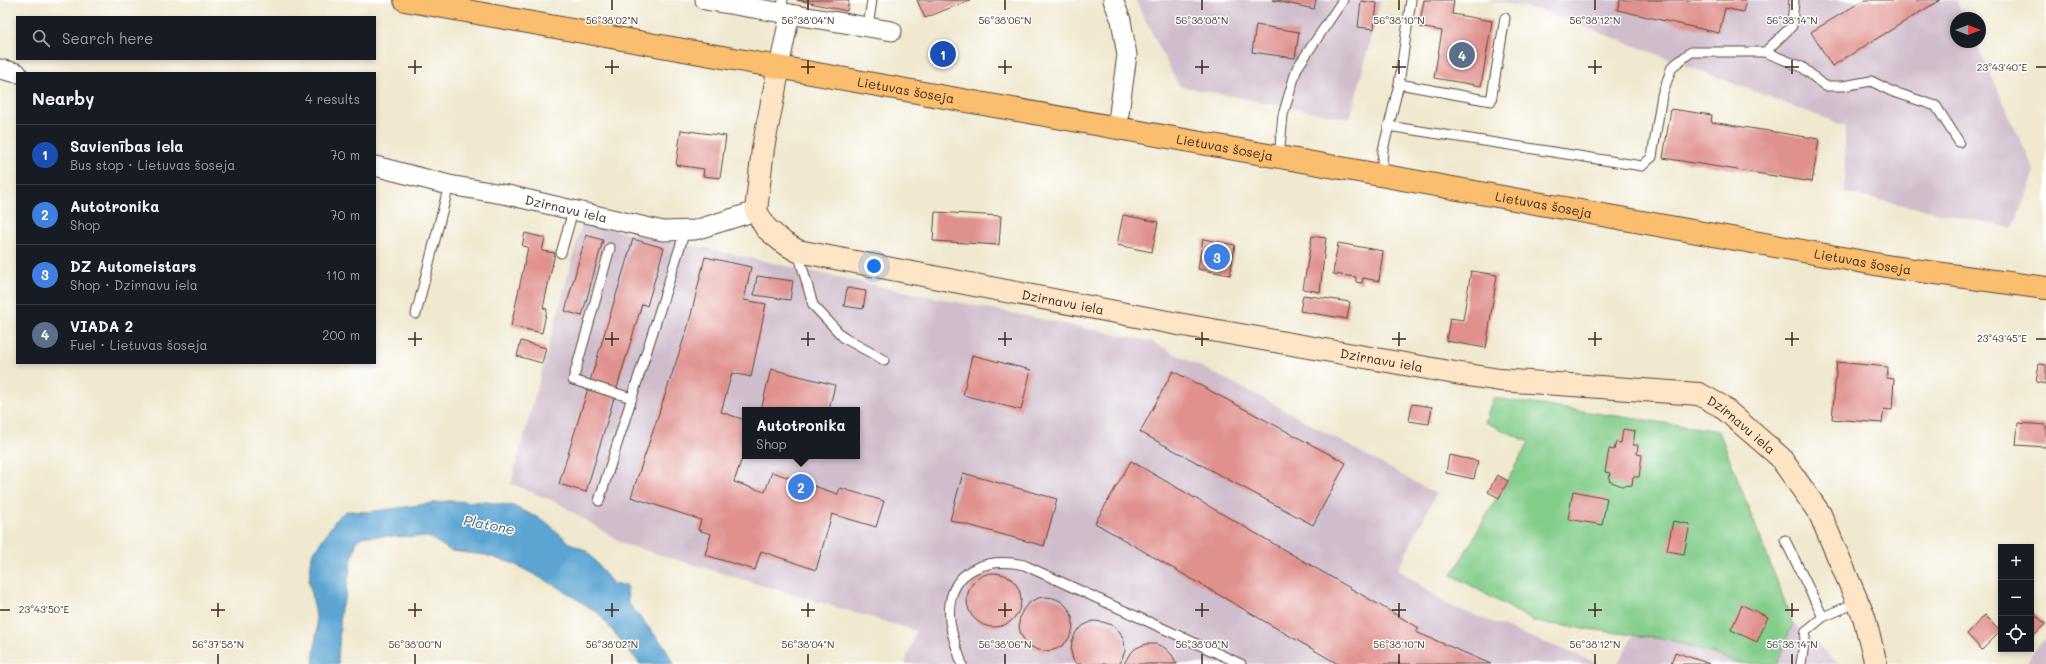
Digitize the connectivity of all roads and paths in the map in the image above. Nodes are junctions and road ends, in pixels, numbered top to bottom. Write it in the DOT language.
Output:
graph roads {
  1 [pos="405,0"];
  2 [pos="705,0"];
  3 [pos="872,0"];
  4 [pos="1113,0"];
  5 [pos="1343,0"];
  6 [pos="1411,0"];
  7 [pos="1794,0"];
  8 [pos="785,9"];
  9 [pos="1505,18"];
  10 [pos="868,27"];
  11 [pos="892,31"];
  12 [pos="1765,52"];
  13 [pos="779,67"];
  14 [pos="0,69"];
  15 [pos="16,73"];
  16 [pos="1399,84"];
  17 [pos="1388,126"];
  18 [pos="1117,128"];
  19 [pos="1958,142"];
  20 [pos="1279,157"];
  21 [pos="376,166"];
  22 [pos="1381,176"];
  23 [pos="449,185"];
  24 [pos="756,210"];
  25 [pos="573,211"];
  26 [pos="685,231"];
  27 [pos="610,248"];
  28 [pos="798,251"];
  29 [pos="561,253"];
  30 [pos="2046,288"];
  31 [pos="416,314"];
  32 [pos="884,360"];
  33 [pos="632,398"];
  34 [pos="599,501"];
  35 [pos="1785,540"];
  36 [pos="1858,602"];
  37 [pos="1822,617"];
  38 [pos="962,664"];
  39 [pos="1241,664"];
  40 [pos="1801,664"];
  41 [pos="1876,664"];
  1 -- 13 [label="main road, Lietuvas šoseja"];
  2 -- 8 [label="street"];
  3 -- 10 [label="lane"];
  4 -- 18 [label="street"];
  5 -- 20 [label="lane"];
  6 -- 16 [label="lane"];
  7 -- 12 [label="lane"];
  8 -- 10 [label="street"];
  8 -- 13 [label="street"];
  9 -- 16 [label="lane"];
  10 -- 11 [label="street"];
  12 -- 17 [label="lane"];
  12 -- 19 [label="lane"];
  13 -- 18 [label="main road, Lietuvas šoseja"];
  13 -- 24 [label="street"];
  14 -- 15 [label="street"];
  16 -- 17 [label="lane"];
  17 -- 22 [label="lane"];
  18 -- 20 [label="main road, Lietuvas šoseja"];
  20 -- 22 [label="main road, Lietuvas šoseja"];
  21 -- 23 [label="street, Dzirnavu iela"];
  22 -- 30 [label="main road, Lietuvas šoseja"];
  23 -- 25 [label="street, Dzirnavu iela"];
  23 -- 31 [label="lane"];
  24 -- 26 [label="street, Dzirnavu iela"];
  24 -- 28 [label="street, Dzirnavu iela"];
  25 -- 26 [label="street, Dzirnavu iela"];
  25 -- 29 [label="lane"];
  26 -- 33 [label="lane"];
  27 -- 33 [label="lane"];
  28 -- 32 [label="lane"];
  28 -- 36 [label="street, Dzirnavu iela"];
  33 -- 34 [label="lane"];
  35 -- 37 [label="lane"];
  36 -- 37 [label="lane"];
  36 -- 41 [label="street, Dzirnavu iela"];
  37 -- 40 [label="lane"];
  38 -- 39 [label="lane"];
}
